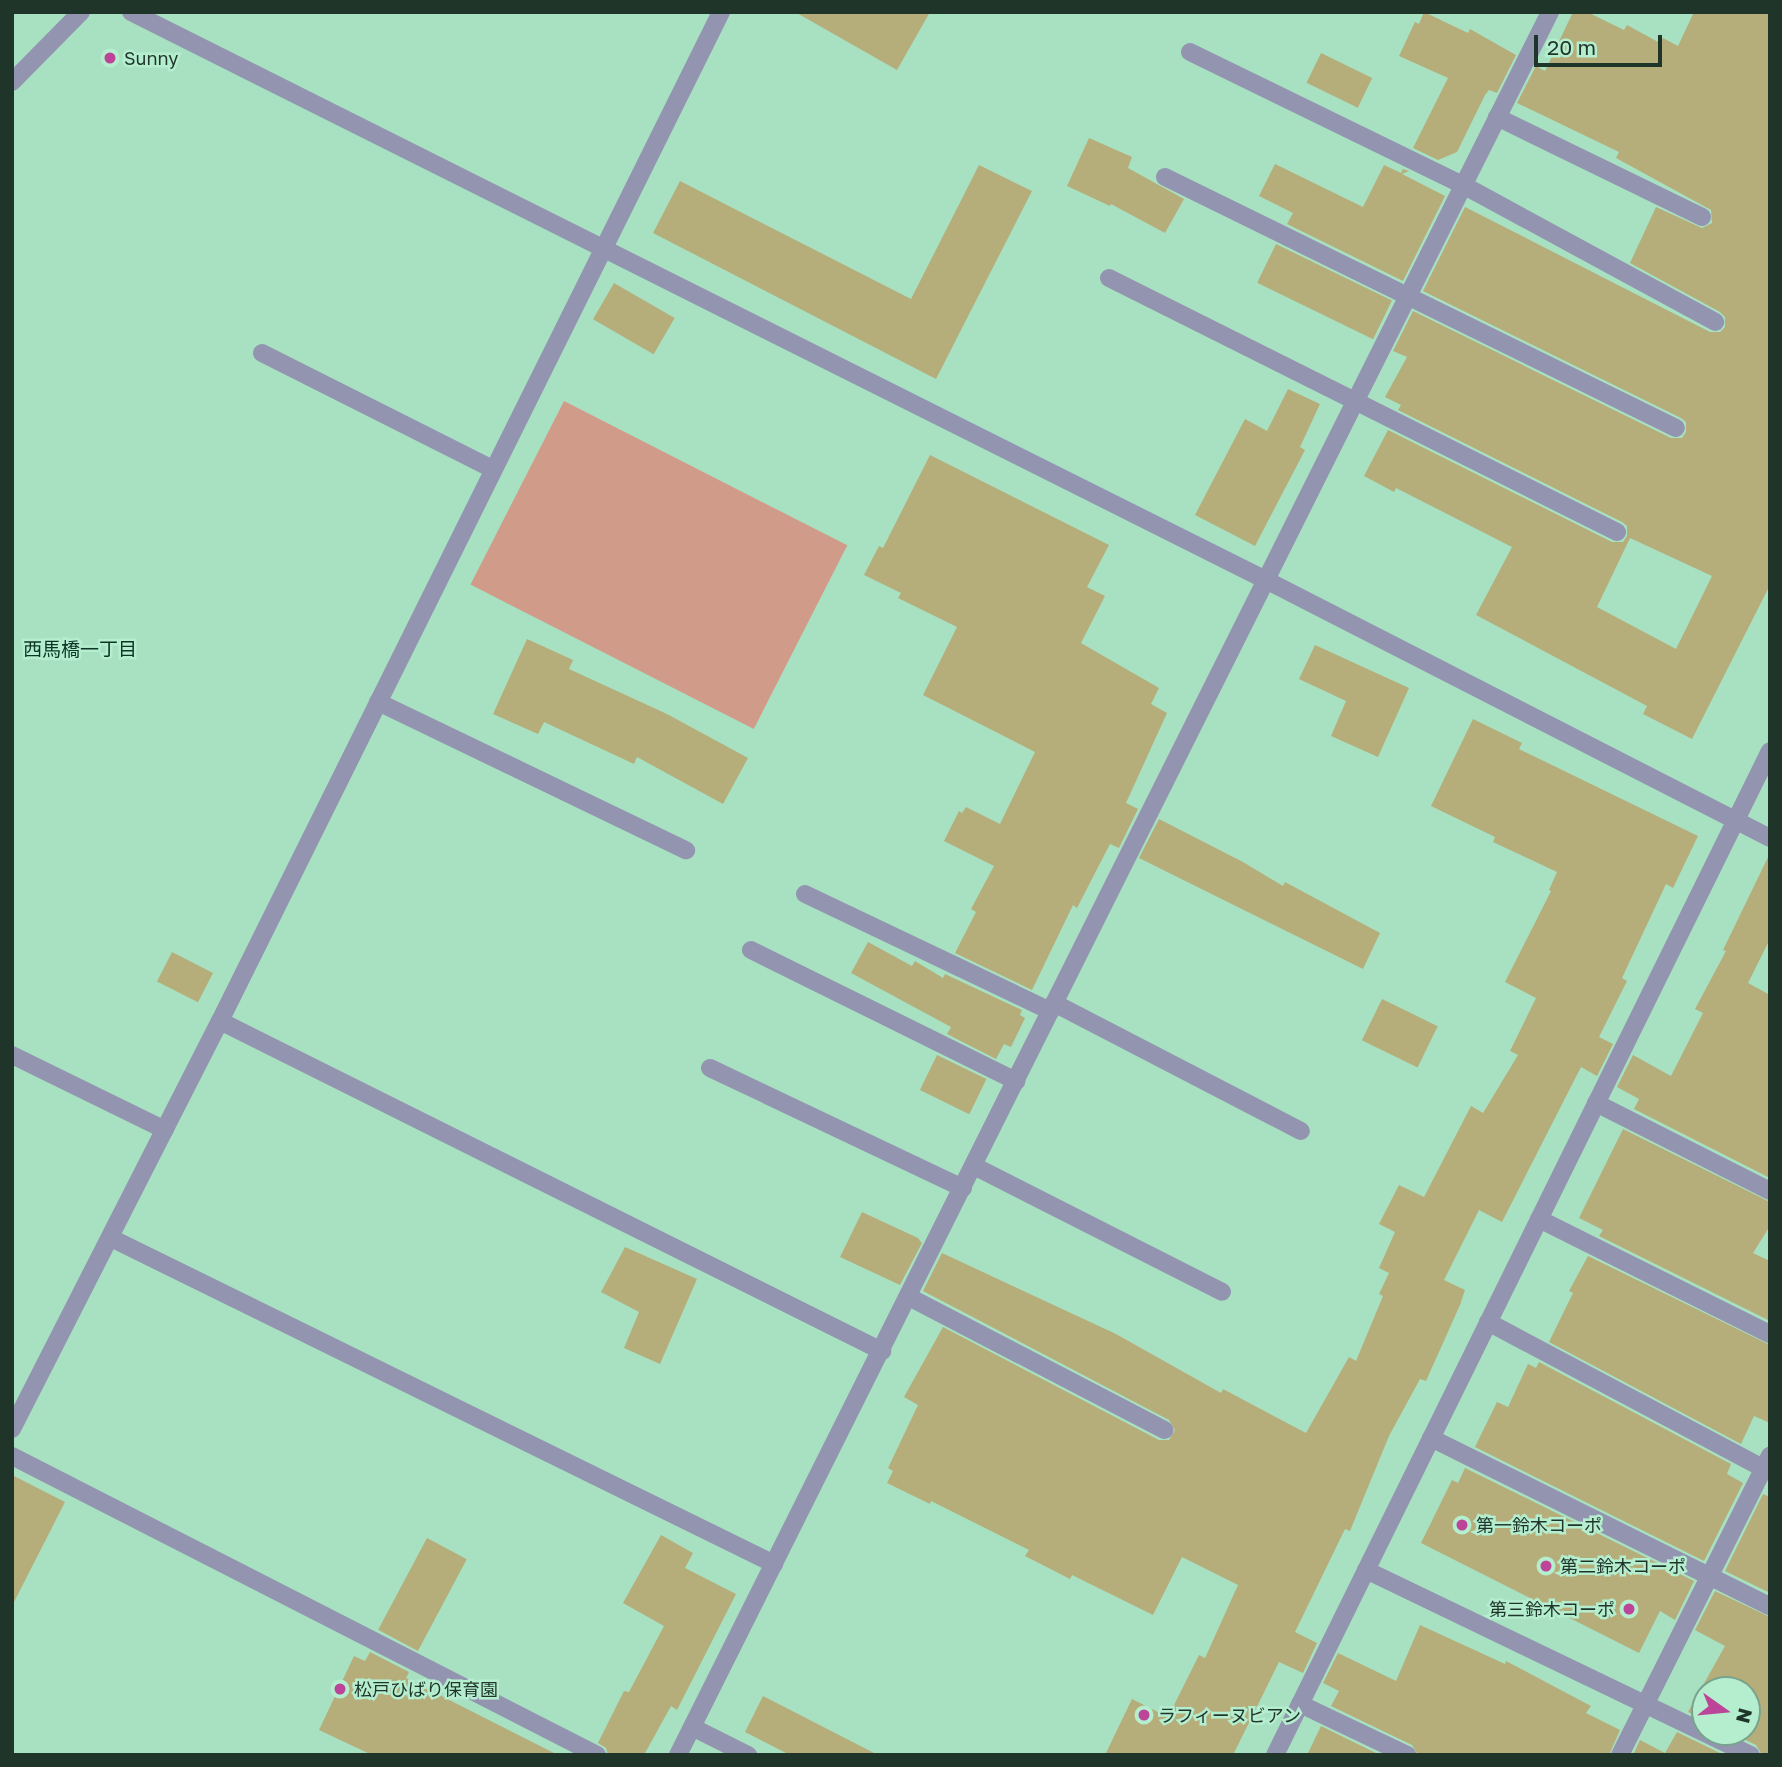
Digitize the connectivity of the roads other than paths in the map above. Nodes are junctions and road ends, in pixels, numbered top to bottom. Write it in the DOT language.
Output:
graph roads {
  1 [pos="81,12"];
  2 [pos="131,12"];
  3 [pos="721,12"];
  4 [pos="1550,12"];
  5 [pos="1190,52"];
  6 [pos="12,82"];
  7 [pos="1497,117"];
  8 [pos="1165,177"];
  9 [pos="1463,185"];
  10 [pos="1702,217"];
  11 [pos="604,247"];
  12 [pos="1109,278"];
  13 [pos="1407,296"];
  14 [pos="1715,322"];
  15 [pos="262,353"];
  16 [pos="1353,401"];
  17 [pos="1676,428"];
  18 [pos="493,469"];
  19 [pos="1617,532"];
  20 [pos="1264,579"];
  21 [pos="378,702"];
  22 [pos="1770,751"];
  23 [pos="1735,821"];
  24 [pos="1770,838"];
  25 [pos="686,850"];
  26 [pos="804,894"];
  27 [pos="751,950"];
  28 [pos="1052,1007"];
  29 [pos="220,1021"];
  30 [pos="12,1055"];
  31 [pos="710,1068"];
  32 [pos="1016,1081"];
  33 [pos="1596,1102"];
  34 [pos="165,1130"];
  35 [pos="1301,1131"];
  36 [pos="974,1166"];
  37 [pos="963,1188"];
  38 [pos="1770,1191"];
  39 [pos="1539,1219"];
  40 [pos="111,1238"];
  41 [pos="1222,1292"];
  42 [pos="909,1297"];
  43 [pos="1488,1322"];
  44 [pos="1770,1334"];
  45 [pos="882,1351"];
  46 [pos="12,1429"];
  47 [pos="1164,1430"];
  48 [pos="1431,1438"];
  49 [pos="12,1456"];
  50 [pos="1768,1465"];
  51 [pos="774,1564"];
  52 [pos="1366,1570"];
  53 [pos="1709,1576"];
  54 [pos="1770,1606"];
  55 [pos="1300,1704"];
  56 [pos="1645,1704"];
  57 [pos="692,1727"];
  58 [pos="597,1755"];
  59 [pos="678,1755"];
  60 [pos="748,1755"];
  61 [pos="1275,1755"];
  62 [pos="1408,1755"];
  63 [pos="1620,1755"];
  64 [pos="1751,1755"];
  1 -- 6 [label="street"];
  2 -- 11 [label="street"];
  3 -- 11 [label="street"];
  4 -- 7 [label="street"];
  5 -- 9 [label="street"];
  7 -- 9 [label="street"];
  7 -- 10 [label="street"];
  8 -- 13 [label="street"];
  9 -- 13 [label="street"];
  9 -- 14 [label="street"];
  11 -- 18 [label="street"];
  11 -- 20 [label="street"];
  12 -- 16 [label="street"];
  13 -- 16 [label="street"];
  13 -- 17 [label="street"];
  15 -- 18 [label="street"];
  16 -- 19 [label="street"];
  16 -- 20 [label="street"];
  18 -- 21 [label="street"];
  20 -- 23 [label="street"];
  20 -- 28 [label="street"];
  21 -- 25 [label="street"];
  21 -- 29 [label="street"];
  22 -- 23 [label="street"];
  23 -- 24 [label="street"];
  23 -- 33 [label="street"];
  26 -- 28 [label="street"];
  27 -- 32 [label="street"];
  28 -- 32 [label="street"];
  28 -- 35 [label="street"];
  29 -- 34 [label="street"];
  29 -- 45 [label="street"];
  30 -- 34 [label="street"];
  31 -- 37 [label="street"];
  32 -- 36 [label="street"];
  33 -- 38 [label="street"];
  33 -- 39 [label="street"];
  34 -- 40 [label="street"];
  36 -- 37 [label="street"];
  36 -- 41 [label="street"];
  37 -- 42 [label="street"];
  39 -- 43 [label="street"];
  39 -- 44 [label="street"];
  40 -- 46 [label="street"];
  40 -- 51 [label="street"];
  42 -- 45 [label="street"];
  42 -- 47 [label="street"];
  43 -- 48 [label="street"];
  43 -- 50 [label="street"];
  45 -- 51 [label="street"];
  48 -- 52 [label="street"];
  48 -- 53 [label="street"];
  49 -- 58 [label="street"];
  50 -- 53 [label="street"];
  51 -- 57 [label="street"];
  52 -- 55 [label="street"];
  52 -- 56 [label="street"];
  53 -- 54 [label="street"];
  53 -- 56 [label="street"];
  55 -- 61 [label="street"];
  55 -- 62 [label="street"];
  56 -- 63 [label="street"];
  56 -- 64 [label="street"];
  57 -- 59 [label="street"];
  57 -- 60 [label="street"];
}
